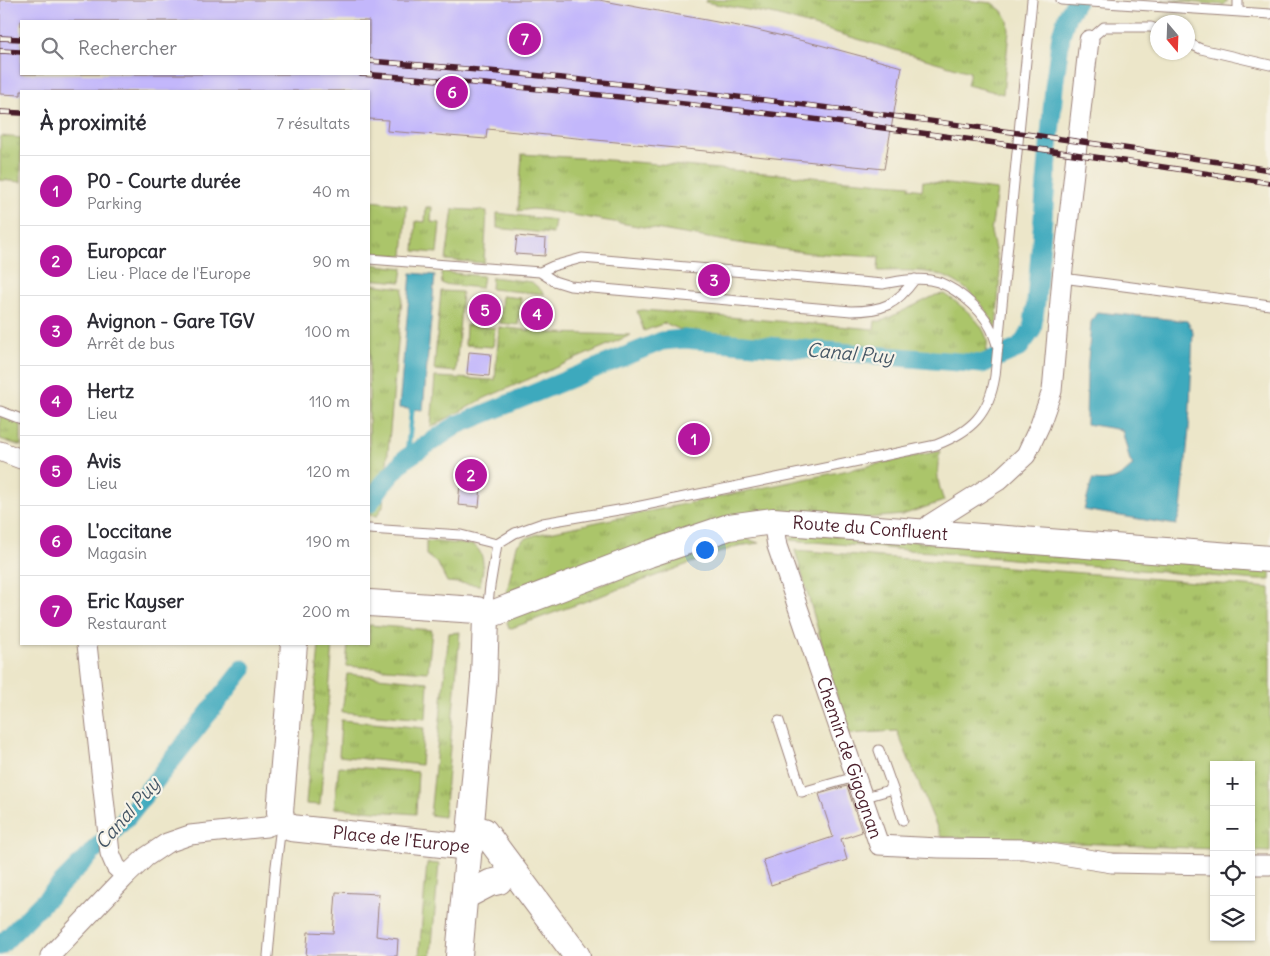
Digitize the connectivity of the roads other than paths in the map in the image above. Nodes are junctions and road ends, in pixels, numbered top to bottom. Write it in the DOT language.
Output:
graph roads {
  1 [pos="1032,0"];
  2 [pos="1061,0"];
  3 [pos="1065,0"];
  4 [pos="1238,0"];
  5 [pos="1149,3"];
  6 [pos="1238,11"];
  7 [pos="1270,14"];
  8 [pos="1150,26"];
  9 [pos="1088,40"];
  10 [pos="1195,46"];
  11 [pos="1270,65"];
  12 [pos="370,259"];
  13 [pos="540,272"];
  14 [pos="1062,278"];
  15 [pos="915,279"];
  16 [pos="1270,304"];
  17 [pos="999,348"];
  18 [pos="0,411"];
  19 [pos="20,419"];
  20 [pos="0,451"];
  21 [pos="20,459"];
  22 [pos="772,521"];
  23 [pos="370,529"];
  24 [pos="922,533"];
  25 [pos="497,544"];
  26 [pos="1270,559"];
  27 [pos="370,602"];
  28 [pos="492,615"];
  29 [pos="87,645"];
  30 [pos="294,645"];
  31 [pos="779,721"];
  32 [pos="879,750"];
  33 [pos="855,776"];
  34 [pos="893,789"];
  35 [pos="862,798"];
  36 [pos="903,820"];
  37 [pos="282,821"];
  38 [pos="471,838"];
  39 [pos="1210,864"];
  40 [pos="1255,865"];
  41 [pos="1270,865"];
  42 [pos="126,876"];
  43 [pos="499,881"];
  44 [pos="465,896"];
  45 [pos="50,956"];
  46 [pos="268,956"];
  47 [pos="459,956"];
  48 [pos="556,956"];
  49 [pos="577,956"];
  1 -- 17 [label="lane"];
  2 -- 3 [label="lane"];
  3 -- 5 [label="lane"];
  4 -- 6 [label="lane"];
  5 -- 6 [label="lane"];
  6 -- 7 [label="lane"];
  8 -- 9 [label="lane"];
  9 -- 14 [label="street"];
  10 -- 11 [label="lane"];
  12 -- 13 [label="lane"];
  13 -- 15 [label="lane"];
  13 -- 15 [label="lane"];
  14 -- 16 [label="lane"];
  14 -- 24 [label="street"];
  15 -- 17 [label="lane"];
  17 -- 25 [label="lane"];
  18 -- 19 [label="lane"];
  20 -- 21 [label="street"];
  22 -- 24 [label="street, Route du Confluent"];
  22 -- 28 [label="street, Route du Confluent"];
  22 -- 33 [label="street, Chemin de Gigognan"];
  23 -- 25 [label="lane"];
  24 -- 26 [label="street, Route du Confluent"];
  25 -- 28 [label="lane"];
  27 -- 28 [label="street"];
  28 -- 38 [label="street, Place de l'Europe"];
  29 -- 42 [label="street"];
  30 -- 37 [label="street"];
  31 -- 33 [label="lane"];
  32 -- 34 [label="lane"];
  33 -- 35 [label="street, Chemin de Gigognan"];
  34 -- 35 [label="lane"];
  34 -- 36 [label="lane"];
  35 -- 39 [label="street, Chemin de Gigognan"];
  37 -- 38 [label="street, Place de l'Europe"];
  37 -- 42 [label="street"];
  37 -- 46 [label="lane"];
  38 -- 43 [label="street"];
  38 -- 44 [label="street"];
  38 -- 49 [label="street"];
  40 -- 41 [label="street"];
  42 -- 45 [label="street"];
  43 -- 44 [label="street"];
  43 -- 48 [label="street"];
  44 -- 47 [label="street"];
}
